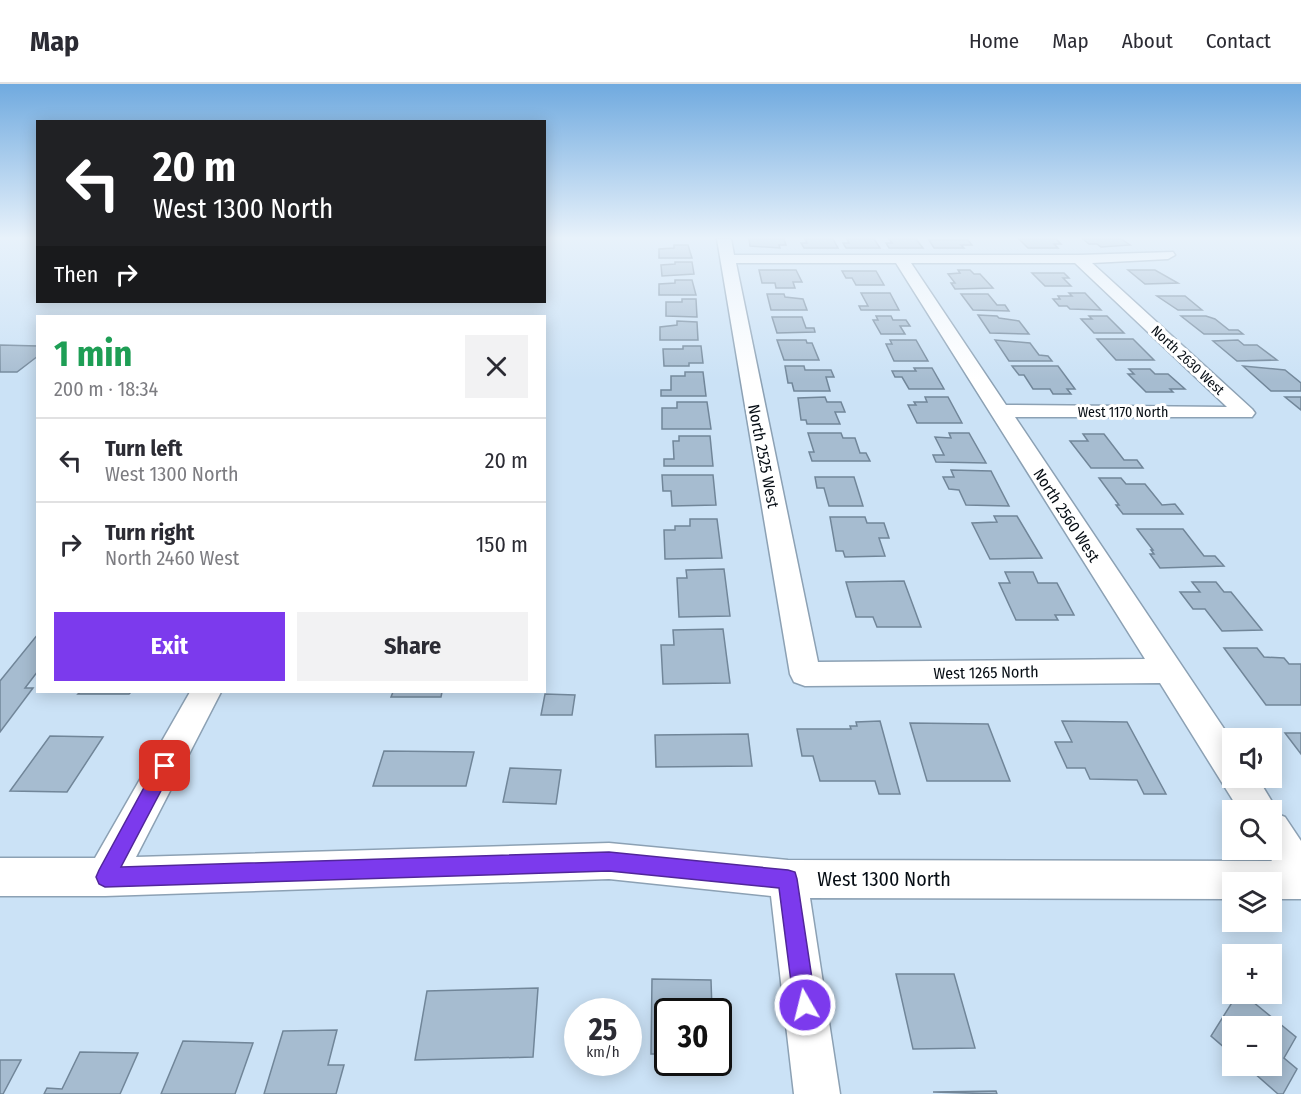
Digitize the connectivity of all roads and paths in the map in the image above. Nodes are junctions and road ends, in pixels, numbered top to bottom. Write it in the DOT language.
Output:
graph roads {
  1 [pos="733,286"];
  2 [pos="919,286"];
  3 [pos="1108,286"];
  4 [pos="1001,411"];
  5 [pos="1245,413"];
  6 [pos="1167,671"];
  7 [pos="805,674"];
  8 [pos="205,693"];
  9 [pos="1222,754"];
  10 [pos="1282,844"];
  11 [pos="1301,873"];
  12 [pos="0,877"];
  13 [pos="105,877"];
  14 [pos="788,879"];
  15 [pos="1301,880"];
  16 [pos="817,1094"];
  1 -- 7 [label="street, North 2525 West"];
  2 -- 4 [label="street, North 2560 West"];
  3 -- 5 [label="street, North 2630 West"];
  4 -- 5 [label="street, West 1170 North"];
  4 -- 6 [label="street, North 2560 West"];
  6 -- 7 [label="street, West 1265 North"];
  6 -- 9 [label="street, North 2560 West"];
  8 -- 13 [label="street"];
  10 -- 11 [label="street"];
  12 -- 13 [label="street, West 1300 North"];
  13 -- 14 [label="street, West 1300 North"];
  14 -- 15 [label="street, West 1300 North"];
  14 -- 16 [label="street"];
}
